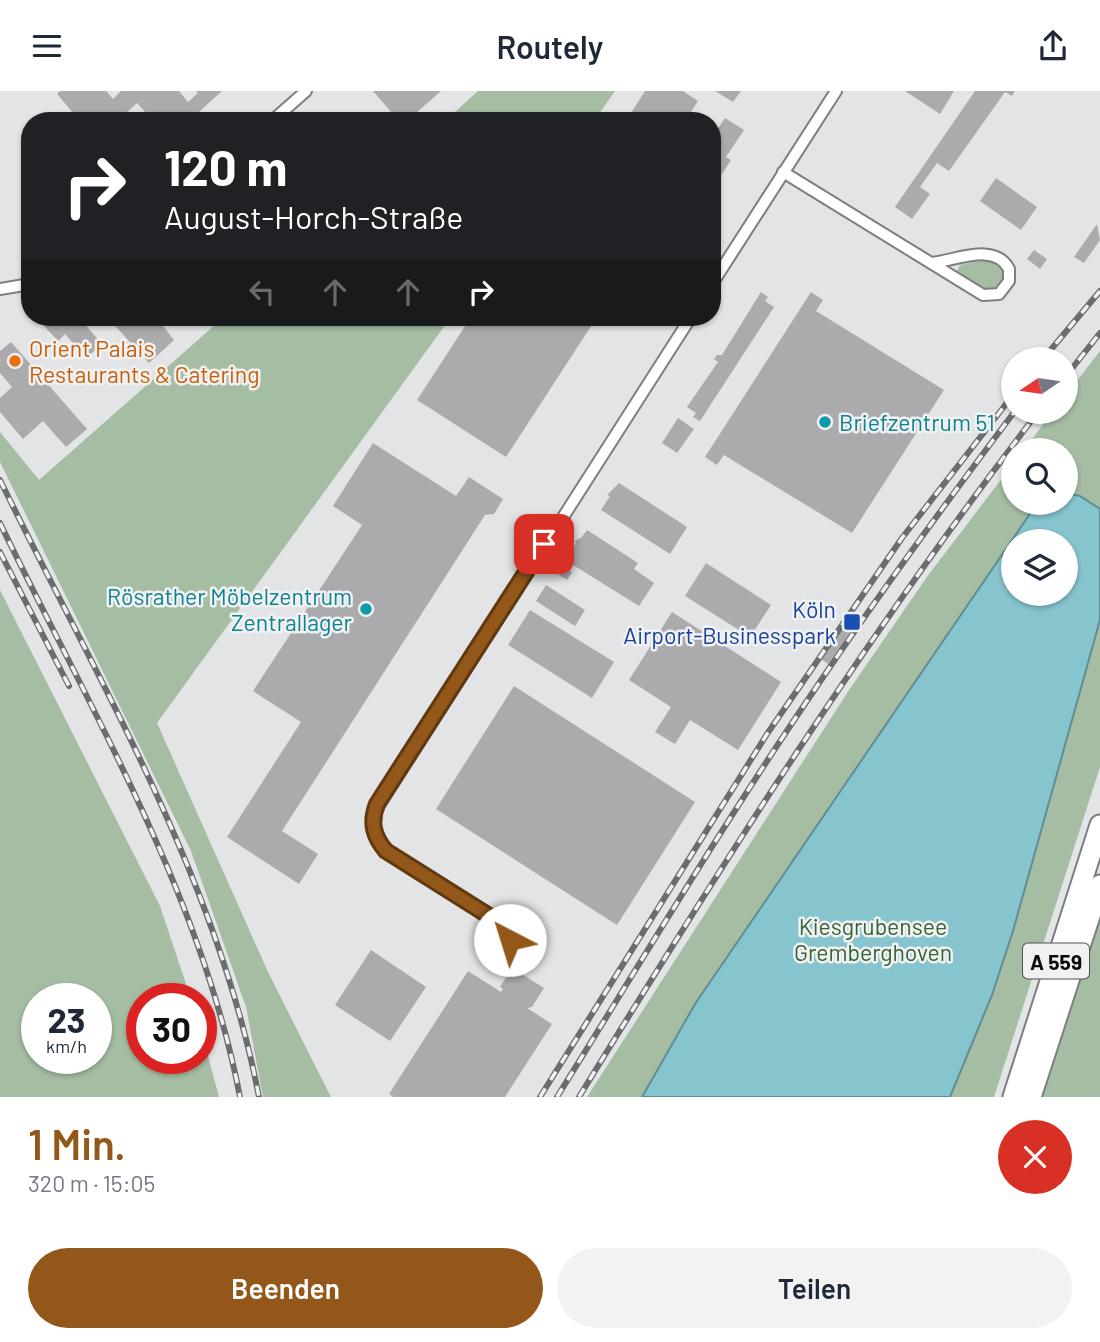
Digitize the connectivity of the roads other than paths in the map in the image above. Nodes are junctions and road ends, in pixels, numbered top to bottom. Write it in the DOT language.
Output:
graph roads {
  1 [pos="306,91"];
  2 [pos="836,91"];
  3 [pos="282,112"];
  4 [pos="783,172"];
  5 [pos="932,264"];
  6 [pos="721,270"];
  7 [pos="21,286"];
  8 [pos="0,289"];
  9 [pos="685,326"];
  10 [pos="1100,825"];
  11 [pos="1100,884"];
  12 [pos="513,931"];
  13 [pos="1013,1097"];
  14 [pos="1031,1097"];
  1 -- 3 [label="street"];
  2 -- 4 [label="street"];
  4 -- 5 [label="street"];
  4 -- 6 [label="street"];
  5 -- 5 [label="street"];
  7 -- 8 [label="street"];
  9 -- 12 [label="street"];
  10 -- 13 [label="highway, A 559"];
  11 -- 14 [label="highway, A 559"];
}
